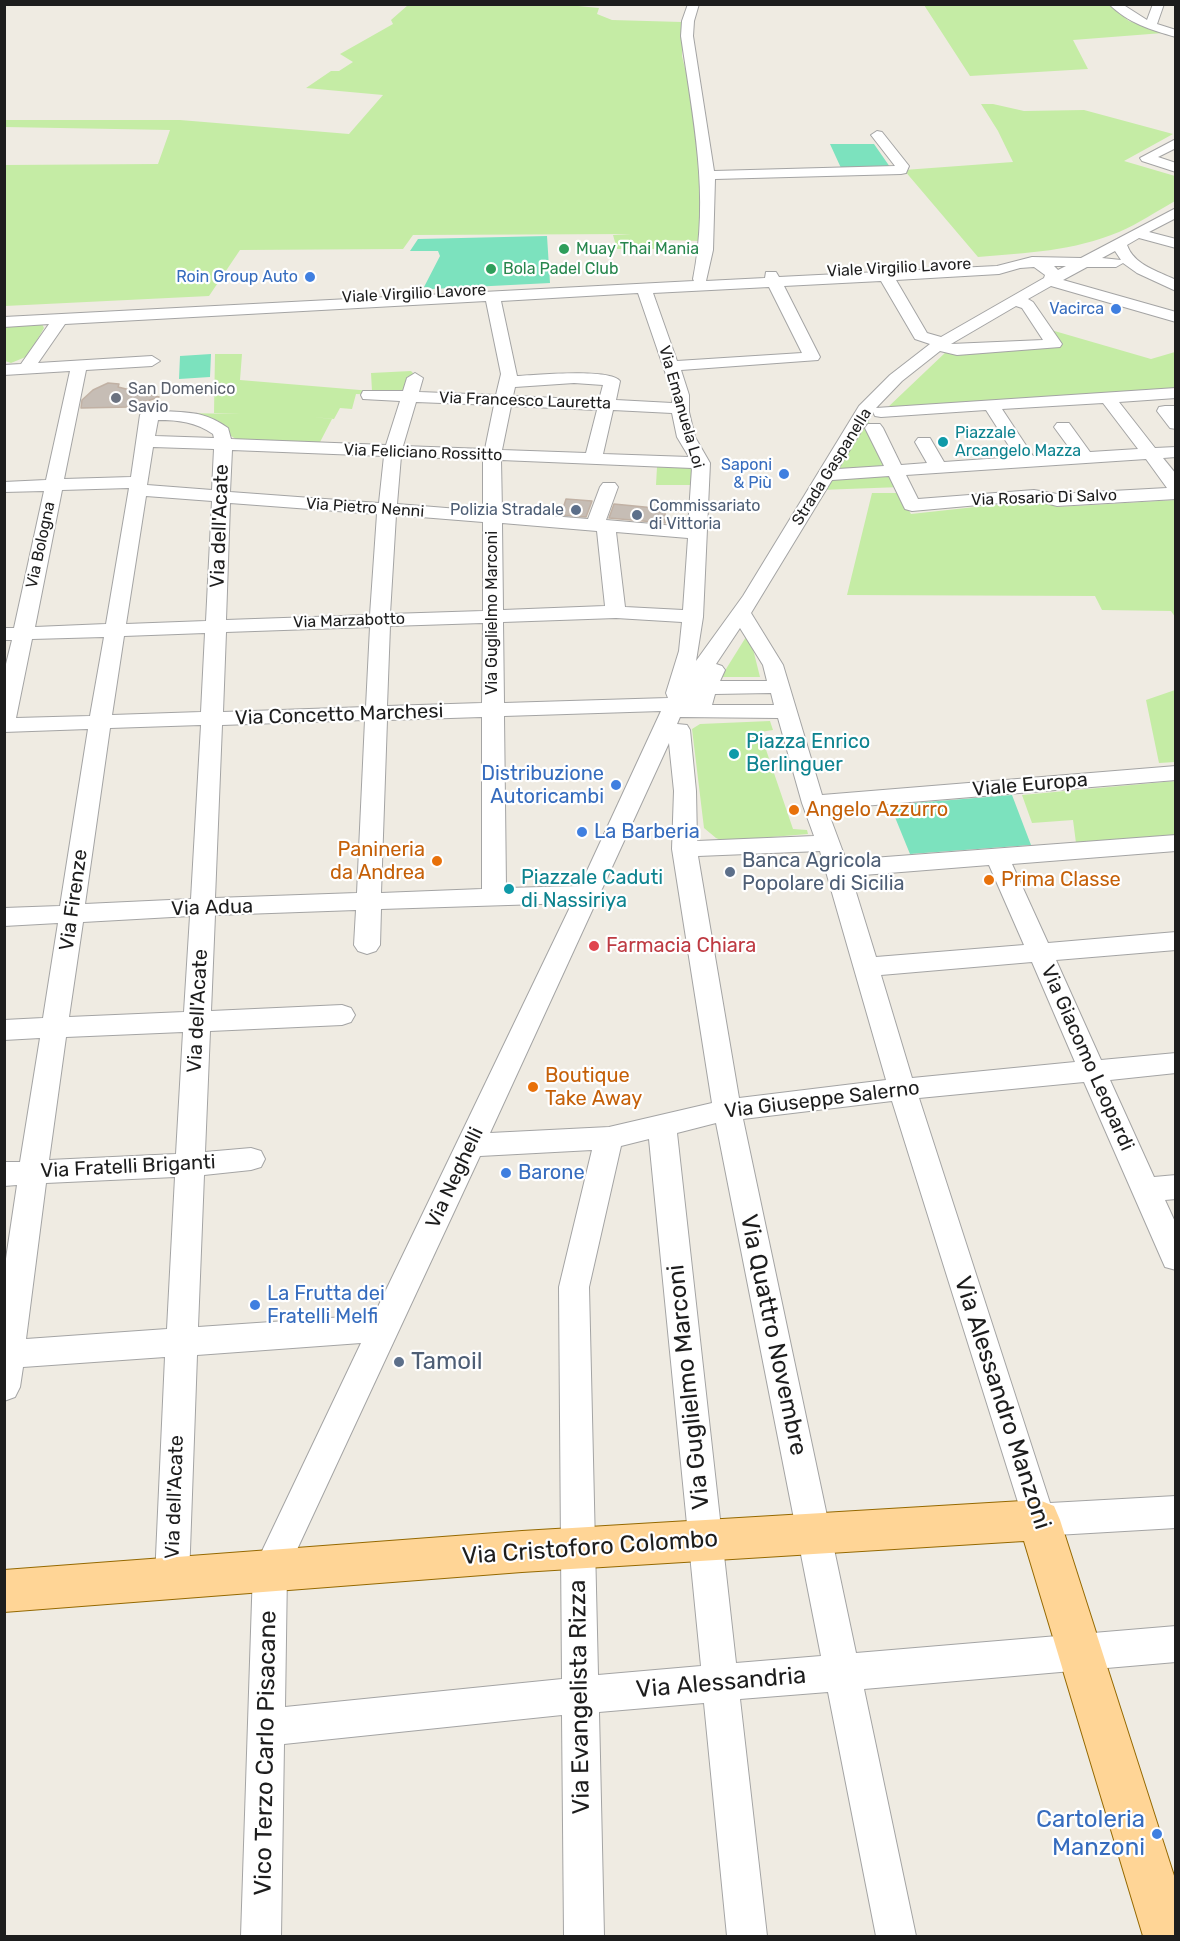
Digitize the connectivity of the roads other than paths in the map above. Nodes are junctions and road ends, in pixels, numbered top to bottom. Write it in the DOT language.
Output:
graph roads {
  1 [pos="694,4"];
  2 [pos="1114,4"];
  3 [pos="1159,4"];
  4 [pos="1150,27"];
  5 [pos="1176,34"];
  6 [pos="877,135"];
  7 [pos="1176,143"];
  8 [pos="1176,168"];
  9 [pos="708,175"];
  10 [pos="1176,212"];
  11 [pos="1176,244"];
  12 [pos="1117,252"];
  13 [pos="1051,260"];
  14 [pos="1018,262"];
  15 [pos="886,276"];
  16 [pos="1056,278"];
  17 [pos="700,279"];
  18 [pos="773,279"];
  19 [pos="1176,287"];
  20 [pos="644,289"];
  21 [pos="480,295"];
  22 [pos="1016,300"];
  23 [pos="4,314"];
  24 [pos="1176,317"];
  25 [pos="60,319"];
  26 [pos="4,322"];
  27 [pos="940,344"];
  28 [pos="152,361"];
  29 [pos="79,366"];
  30 [pos="671,366"];
  31 [pos="26,369"];
  32 [pos="4,370"];
  33 [pos="412,388"];
  34 [pos="505,391"];
  35 [pos="1176,393"];
  36 [pos="369,395"];
  37 [pos="1103,398"];
  38 [pos="605,405"];
  39 [pos="986,405"];
  40 [pos="681,408"];
  41 [pos="1176,411"];
  42 [pos="1176,424"];
  43 [pos="1063,427"];
  44 [pos="145,441"];
  45 [pos="924,442"];
  46 [pos="223,445"];
  47 [pos="393,451"];
  48 [pos="1176,452"];
  49 [pos="492,456"];
  50 [pos="1149,456"];
  51 [pos="1085,458"];
  52 [pos="593,459"];
  53 [pos="1176,459"];
  54 [pos="1022,462"];
  55 [pos="701,463"];
  56 [pos="938,467"];
  57 [pos="895,470"];
  58 [pos="826,475"];
  59 [pos="54,486"];
  60 [pos="139,486"];
  61 [pos="4,487"];
  62 [pos="609,487"];
  63 [pos="1176,487"];
  64 [pos="815,491"];
  65 [pos="1176,493"];
  66 [pos="221,496"];
  67 [pos="908,496"];
  68 [pos="1044,497"];
  69 [pos="387,510"];
  70 [pos="492,517"];
  71 [pos="601,526"];
  72 [pos="699,533"];
  73 [pos="752,597"];
  74 [pos="616,612"];
  75 [pos="492,617"];
  76 [pos="744,617"];
  77 [pos="380,620"];
  78 [pos="216,626"];
  79 [pos="692,626"];
  80 [pos="115,630"];
  81 [pos="14,633"];
  82 [pos="720,642"];
  83 [pos="780,687"];
  84 [pos="687,704"];
  85 [pos="492,710"];
  86 [pos="787,712"];
  87 [pos="377,714"];
  88 [pos="213,718"];
  89 [pos="100,722"];
  90 [pos="4,725"];
  91 [pos="1176,773"];
  92 [pos="640,785"];
  93 [pos="685,791"];
  94 [pos="813,803"];
  95 [pos="1176,843"];
  96 [pos="684,849"];
  97 [pos="833,856"];
  98 [pos="998,858"];
  99 [pos="587,894"];
  100 [pos="494,898"];
  101 [pos="368,903"];
  102 [pos="203,908"];
  103 [pos="73,914"];
  104 [pos="4,917"];
  105 [pos="1176,941"];
  106 [pos="367,945"];
  107 [pos="1040,953"];
  108 [pos="867,967"];
  109 [pos="342,1015"];
  110 [pos="197,1021"];
  111 [pos="55,1028"];
  112 [pos="4,1030"];
  113 [pos="1176,1063"];
  114 [pos="1094,1072"];
  115 [pos="902,1089"];
  116 [pos="727,1110"];
  117 [pos="662,1125"];
  118 [pos="609,1138"];
  119 [pos="470,1145"];
  120 [pos="250,1159"];
  121 [pos="191,1165"];
  122 [pos="33,1173"];
  123 [pos="4,1174"];
  124 [pos="1176,1187"];
  125 [pos="1146,1190"];
  126 [pos="1176,1258"];
  127 [pos="386,1328"];
  128 [pos="180,1342"];
  129 [pos="7,1354"];
  130 [pos="4,1387"];
  131 [pos="1176,1512"];
  132 [pos="1039,1520"];
  133 [pos="813,1532"];
  134 [pos="706,1541"];
  135 [pos="577,1549"];
  136 [pos="270,1570"];
  137 [pos="172,1578"];
  138 [pos="4,1592"];
  139 [pos="1176,1644"];
  140 [pos="1081,1652"];
  141 [pos="843,1673"];
  142 [pos="721,1683"];
  143 [pos="580,1695"];
  144 [pos="266,1727"];
  145 [pos="261,1936"];
  146 [pos="584,1936"];
  147 [pos="747,1936"];
  148 [pos="896,1936"];
  149 [pos="1168,1936"];
  1 -- 9 [label="street"];
  2 -- 4 [label="street"];
  3 -- 4 [label="street"];
  4 -- 5 [label="street"];
  6 -- 9 [label="street"];
  7 -- 8 [label="street"];
  9 -- 17 [label="street"];
  10 -- 12 [label="street"];
  11 -- 12 [label="street"];
  12 -- 13 [label="street, Viale Virgilio Lavore"];
  12 -- 13 [label="street"];
  12 -- 16 [label="street, Strada Gaspanella"];
  12 -- 16 [label="street"];
  12 -- 19 [label="street"];
  13 -- 14 [label="street, Viale Virgilio Lavore"];
  14 -- 15 [label="street"];
  14 -- 16 [label="street"];
  14 -- 18 [label="street, Viale Virgilio Lavore"];
  15 -- 18 [label="street"];
  15 -- 27 [label="street"];
  16 -- 22 [label="street, Strada Gaspanella"];
  16 -- 24 [label="street"];
  17 -- 18 [label="street, Viale Virgilio Lavore"];
  17 -- 21 [label="street, Viale Virgilio Lavore"];
  18 -- 20 [label="street"];
  18 -- 30 [label="street"];
  20 -- 21 [label="street"];
  20 -- 30 [label="street, Via Emanuela Loi"];
  21 -- 23 [label="street, Viale Virgilio Lavore"];
  21 -- 25 [label="street"];
  21 -- 34 [label="street, Via Guglielmo Marconi"];
  22 -- 27 [label="street, Strada Gaspanella"];
  22 -- 27 [label="street"];
  25 -- 26 [label="street"];
  25 -- 31 [label="street"];
  27 -- 58 [label="street, Strada Gaspanella"];
  28 -- 29 [label="street"];
  29 -- 31 [label="street"];
  29 -- 59 [label="street, Via Bologna"];
  30 -- 40 [label="street, Via Emanuela Loi"];
  31 -- 32 [label="street"];
  33 -- 34 [label="street, Via Francesco Lauretta"];
  33 -- 36 [label="street, Via Francesco Lauretta"];
  33 -- 47 [label="street"];
  34 -- 38 [label="street, Via Francesco Lauretta"];
  34 -- 38 [label="street"];
  34 -- 49 [label="street, Via Guglielmo Marconi"];
  35 -- 37 [label="street"];
  37 -- 39 [label="street"];
  37 -- 50 [label="street"];
  38 -- 40 [label="street, Via Francesco Lauretta"];
  38 -- 52 [label="street"];
  39 -- 54 [label="street"];
  39 -- 57 [label="street"];
  40 -- 55 [label="street, Via Emanuela Loi"];
  41 -- 42 [label="street"];
  43 -- 51 [label="street"];
  44 -- 46 [label="street, Via Feliciano Rossitto"];
  44 -- 46 [label="street, Via Firenze"];
  44 -- 60 [label="street, Via Firenze"];
  45 -- 56 [label="street"];
  46 -- 47 [label="street, Via Feliciano Rossitto"];
  46 -- 66 [label="street, Via dell'Acate"];
  47 -- 49 [label="street, Via Feliciano Rossitto"];
  47 -- 69 [label="street"];
  48 -- 50 [label="street"];
  49 -- 52 [label="street, Via Feliciano Rossitto"];
  49 -- 70 [label="street, Via Guglielmo Marconi"];
  50 -- 51 [label="street"];
  50 -- 53 [label="street"];
  50 -- 63 [label="street"];
  51 -- 54 [label="street"];
  52 -- 55 [label="street, Via Feliciano Rossitto"];
  54 -- 56 [label="street"];
  54 -- 68 [label="street"];
  55 -- 72 [label="street, Via Emanuela Loi"];
  56 -- 57 [label="street"];
  57 -- 58 [label="street"];
  57 -- 67 [label="street"];
  58 -- 64 [label="street, Strada Gaspanella"];
  59 -- 60 [label="street, Via Pietro Nenni"];
  59 -- 61 [label="street, Via Pietro Nenni"];
  59 -- 81 [label="street, Via Bologna"];
  60 -- 66 [label="street, Via Pietro Nenni"];
  60 -- 80 [label="street, Via Firenze"];
  62 -- 71 [label="street"];
  64 -- 67 [label="street, Via Rosario Di Salvo"];
  64 -- 73 [label="street, Strada Gaspanella"];
  65 -- 68 [label="street, Via Rosario Di Salvo"];
  66 -- 69 [label="street, Via Pietro Nenni"];
  66 -- 78 [label="street, Via dell'Acate"];
  67 -- 68 [label="street, Via Rosario Di Salvo"];
  69 -- 70 [label="street, Via Pietro Nenni"];
  69 -- 77 [label="street"];
  70 -- 71 [label="street, Via Pietro Nenni"];
  70 -- 75 [label="street, Via Guglielmo Marconi"];
  71 -- 72 [label="street, Via Pietro Nenni"];
  71 -- 74 [label="street"];
  72 -- 79 [label="street, Via Emanuela Loi"];
  73 -- 76 [label="street, Strada Gaspanella"];
  73 -- 82 [label="street, Strada Gaspanella"];
  74 -- 75 [label="street, Via Marzabotto"];
  74 -- 79 [label="street, Via Marzabotto"];
  75 -- 77 [label="street, Via Marzabotto"];
  75 -- 85 [label="street, Via Guglielmo Marconi"];
  76 -- 83 [label="street, Via Alessandro Manzoni"];
  76 -- 84 [label="street, Strada Gaspanella"];
  77 -- 78 [label="street, Via Marzabotto"];
  77 -- 87 [label="street"];
  78 -- 80 [label="street, Via Marzabotto"];
  78 -- 88 [label="street, Via dell'Acate"];
  79 -- 82 [label="street, Via Marzabotto"];
  79 -- 84 [label="street, Via Emanuela Loi"];
  80 -- 81 [label="street, Via Marzabotto"];
  80 -- 89 [label="street, Via Firenze"];
  81 -- 90 [label="street, Via Bologna"];
  82 -- 84 [label="street, Strada Gaspanella"];
  83 -- 84 [label="street"];
  83 -- 86 [label="street, Via Alessandro Manzoni"];
  84 -- 85 [label="street, Via Concetto Marchesi"];
  84 -- 86 [label="street"];
  84 -- 92 [label="street, Via Neghelli"];
  84 -- 93 [label="street, Via Quattro Novembre"];
  85 -- 87 [label="street, Via Concetto Marchesi"];
  85 -- 100 [label="street, Via Guglielmo Marconi"];
  86 -- 94 [label="street, Via Alessandro Manzoni"];
  87 -- 88 [label="street, Via Concetto Marchesi"];
  87 -- 101 [label="street"];
  88 -- 89 [label="street, Via Concetto Marchesi"];
  88 -- 102 [label="street, Via dell'Acate"];
  89 -- 90 [label="street, Via Concetto Marchesi"];
  89 -- 103 [label="street, Via Firenze"];
  91 -- 94 [label="street, Viale Europa"];
  92 -- 93 [label="street"];
  92 -- 99 [label="street, Via Neghelli"];
  93 -- 96 [label="street, Via Quattro Novembre"];
  94 -- 97 [label="street, Via Alessandro Manzoni"];
  95 -- 98 [label="street"];
  96 -- 97 [label="street"];
  96 -- 116 [label="street, Via Quattro Novembre"];
  97 -- 98 [label="street"];
  97 -- 108 [label="street, Via Alessandro Manzoni"];
  98 -- 107 [label="street, Via Giacomo Leopardi"];
  99 -- 100 [label="street, Via Adua"];
  99 -- 119 [label="street, Via Neghelli"];
  100 -- 101 [label="street, Via Adua"];
  101 -- 102 [label="street, Via Adua"];
  101 -- 106 [label="street"];
  102 -- 103 [label="street, Via Adua"];
  102 -- 110 [label="street, Via dell'Acate"];
  103 -- 104 [label="street, Via Adua"];
  103 -- 111 [label="street, Via Firenze"];
  105 -- 107 [label="street"];
  107 -- 108 [label="street"];
  107 -- 114 [label="street, Via Giacomo Leopardi"];
  108 -- 115 [label="street, Via Alessandro Manzoni"];
  109 -- 110 [label="street"];
  110 -- 111 [label="street"];
  110 -- 121 [label="street, Via dell'Acate"];
  111 -- 112 [label="street"];
  111 -- 122 [label="street, Via Firenze"];
  113 -- 114 [label="street, Via Giuseppe Salerno"];
  114 -- 115 [label="street, Via Giuseppe Salerno"];
  114 -- 125 [label="street, Via Giacomo Leopardi"];
  115 -- 116 [label="street, Via Giuseppe Salerno"];
  115 -- 132 [label="street, Via Alessandro Manzoni"];
  116 -- 117 [label="street, Via Giuseppe Salerno"];
  116 -- 133 [label="street, Via Quattro Novembre"];
  117 -- 118 [label="street, Via Giuseppe Salerno"];
  117 -- 134 [label="street, Via Guglielmo Marconi"];
  118 -- 119 [label="street, Via Giuseppe Salerno"];
  118 -- 135 [label="street, Via Evangelista Rizza"];
  119 -- 127 [label="street, Via Neghelli"];
  120 -- 121 [label="street, Via Fratelli Briganti"];
  121 -- 122 [label="street, Via Fratelli Briganti"];
  121 -- 128 [label="street, Via dell'Acate"];
  122 -- 123 [label="street, Via Fratelli Briganti"];
  122 -- 129 [label="street, Via Firenze"];
  124 -- 125 [label="street"];
  125 -- 126 [label="street, Via Giacomo Leopardi"];
  127 -- 128 [label="street"];
  127 -- 136 [label="street, Via Neghelli"];
  128 -- 129 [label="street"];
  128 -- 137 [label="street, Via dell'Acate"];
  129 -- 130 [label="street, Via Firenze"];
  131 -- 132 [label="street, Via Cristoforo Colombo"];
  132 -- 133 [label="main road, Via Cristoforo Colombo"];
  132 -- 140 [label="main road, Via Alessandro Manzoni"];
  133 -- 134 [label="main road, Via Cristoforo Colombo"];
  133 -- 141 [label="street, Via Quattro Novembre"];
  134 -- 135 [label="main road, Via Cristoforo Colombo"];
  134 -- 142 [label="street, Via Guglielmo Marconi"];
  135 -- 136 [label="main road, Via Cristoforo Colombo"];
  135 -- 143 [label="street, Via Evangelista Rizza"];
  136 -- 137 [label="main road, Via Cristoforo Colombo"];
  136 -- 144 [label="street, Vico Terzo Carlo Pisacane"];
  137 -- 138 [label="main road, Via Cristoforo Colombo"];
  139 -- 140 [label="street, Via Alessandria"];
  140 -- 141 [label="street, Via Alessandria"];
  140 -- 149 [label="main road, Via Alessandro Manzoni"];
  141 -- 142 [label="street, Via Alessandria"];
  141 -- 148 [label="street, Via Quattro Novembre"];
  142 -- 143 [label="street, Via Alessandria"];
  142 -- 147 [label="street, Via Guglielmo Marconi"];
  143 -- 144 [label="street, Via Alessandria"];
  143 -- 146 [label="street, Via Evangelista Rizza"];
  144 -- 145 [label="street, Vico Terzo Carlo Pisacane"];
}
